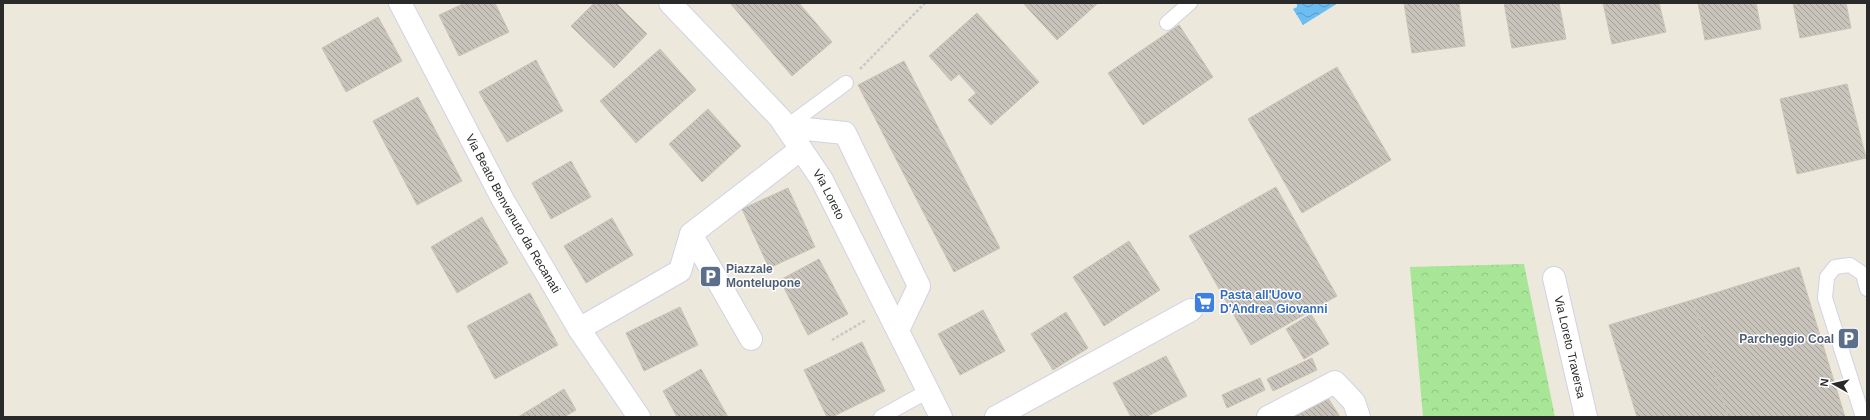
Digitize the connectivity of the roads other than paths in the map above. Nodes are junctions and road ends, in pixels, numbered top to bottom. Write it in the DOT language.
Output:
graph roads {
  1 [pos="400,3"];
  2 [pos="670,3"];
  3 [pos="1190,3"];
  4 [pos="1166,23"];
  5 [pos="846,83"];
  6 [pos="786,127"];
  7 [pos="801,149"];
  8 [pos="691,234"];
  9 [pos="1554,278"];
  10 [pos="1867,288"];
  11 [pos="1191,310"];
  12 [pos="579,329"];
  13 [pos="898,330"];
  14 [pos="751,339"];
  15 [pos="928,391"];
  16 [pos="639,417"];
  17 [pos="881,417"];
  18 [pos="941,417"];
  19 [pos="996,417"];
  20 [pos="1268,417"];
  21 [pos="1360,417"];
  22 [pos="1586,417"];
  23 [pos="1863,417"];
  1 -- 12 [label="street, Via Beato Benvenuto da Recanati"];
  2 -- 6 [label="street, Via Loreto"];
  3 -- 4 [label="lane"];
  5 -- 6 [label="lane"];
  6 -- 7 [label="street, Via Loreto"];
  6 -- 13 [label="street"];
  7 -- 8 [label="street"];
  7 -- 13 [label="street, Via Loreto"];
  8 -- 12 [label="street"];
  8 -- 14 [label="street"];
  9 -- 22 [label="street, Via Loreto Traversa"];
  10 -- 23 [label="lane"];
  11 -- 19 [label="street"];
  12 -- 16 [label="street, Via Beato Benvenuto da Recanati"];
  13 -- 15 [label="street, Via Loreto"];
  15 -- 17 [label="lane"];
  15 -- 18 [label="street, Via Loreto"];
  20 -- 21 [label="street"];
}
